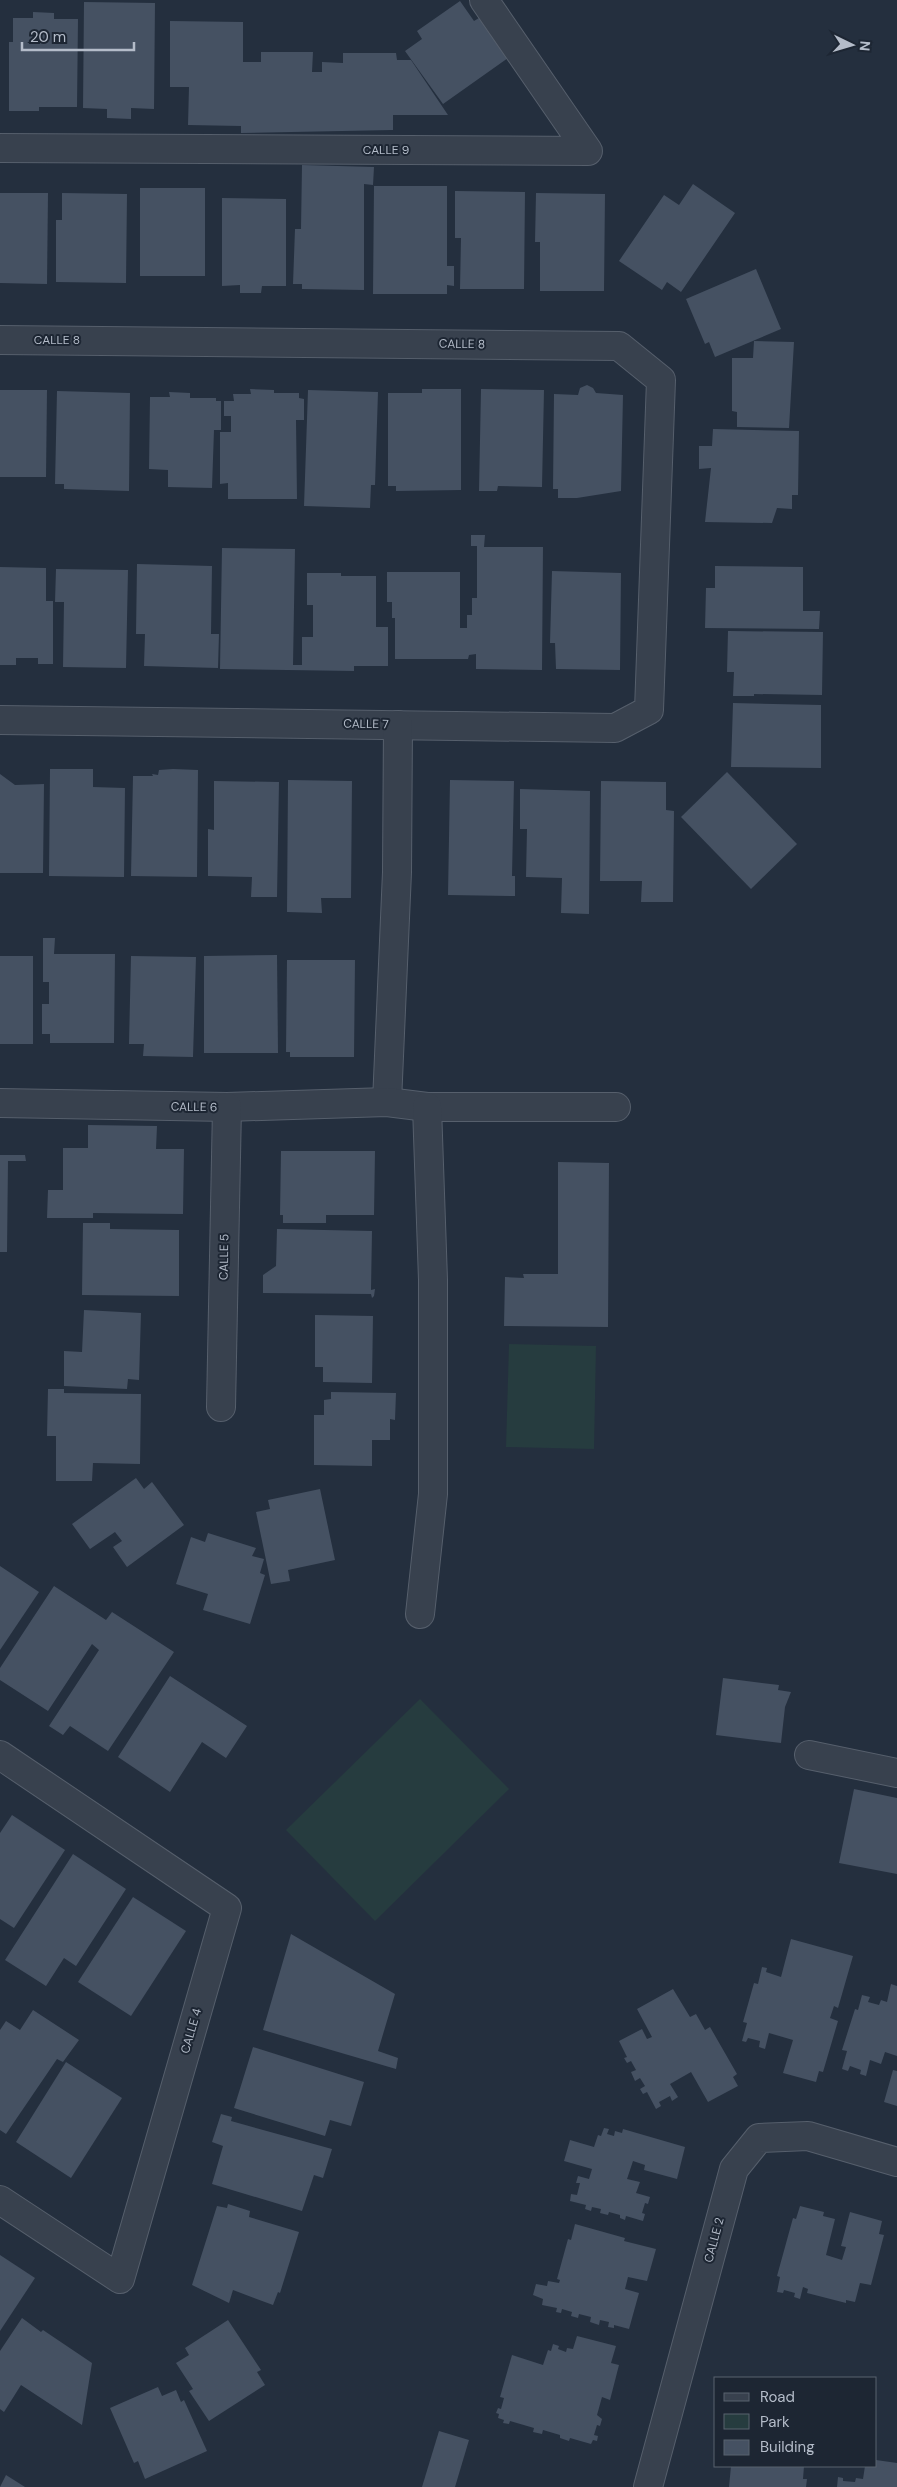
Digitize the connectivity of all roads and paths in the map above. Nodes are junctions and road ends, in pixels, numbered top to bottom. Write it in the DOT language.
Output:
graph roads {
  1 [pos="484,0"];
  2 [pos="0,148"];
  3 [pos="0,340"];
  4 [pos="652,632"];
  5 [pos="0,720"];
  6 [pos="398,725"];
  7 [pos="388,1102"];
  8 [pos="0,1103"];
  9 [pos="226,1107"];
  10 [pos="427,1107"];
  11 [pos="616,1107"];
  12 [pos="221,1407"];
  13 [pos="420,1614"];
  14 [pos="0,1755"];
  15 [pos="808,1755"];
  16 [pos="897,1773"];
  17 [pos="897,2162"];
  18 [pos="0,2200"];
  19 [pos="648,2487"];
  1 -- 2 [label="street, CALLE 9"];
  3 -- 4 [label="street, CALLE 8"];
  4 -- 6 [label="street, CALLE 7"];
  5 -- 6 [label="street, CALLE 7"];
  6 -- 7 [label="street"];
  7 -- 9 [label="street, CALLE 6"];
  7 -- 10 [label="street, CALLE 6"];
  8 -- 9 [label="street, CALLE 6"];
  9 -- 12 [label="street, CALLE 5"];
  10 -- 11 [label="street, CALLE 6"];
  10 -- 13 [label="street"];
  14 -- 18 [label="street, CALLE 4"];
  15 -- 16 [label="street"];
  17 -- 19 [label="street, CALLE 2"];
}
